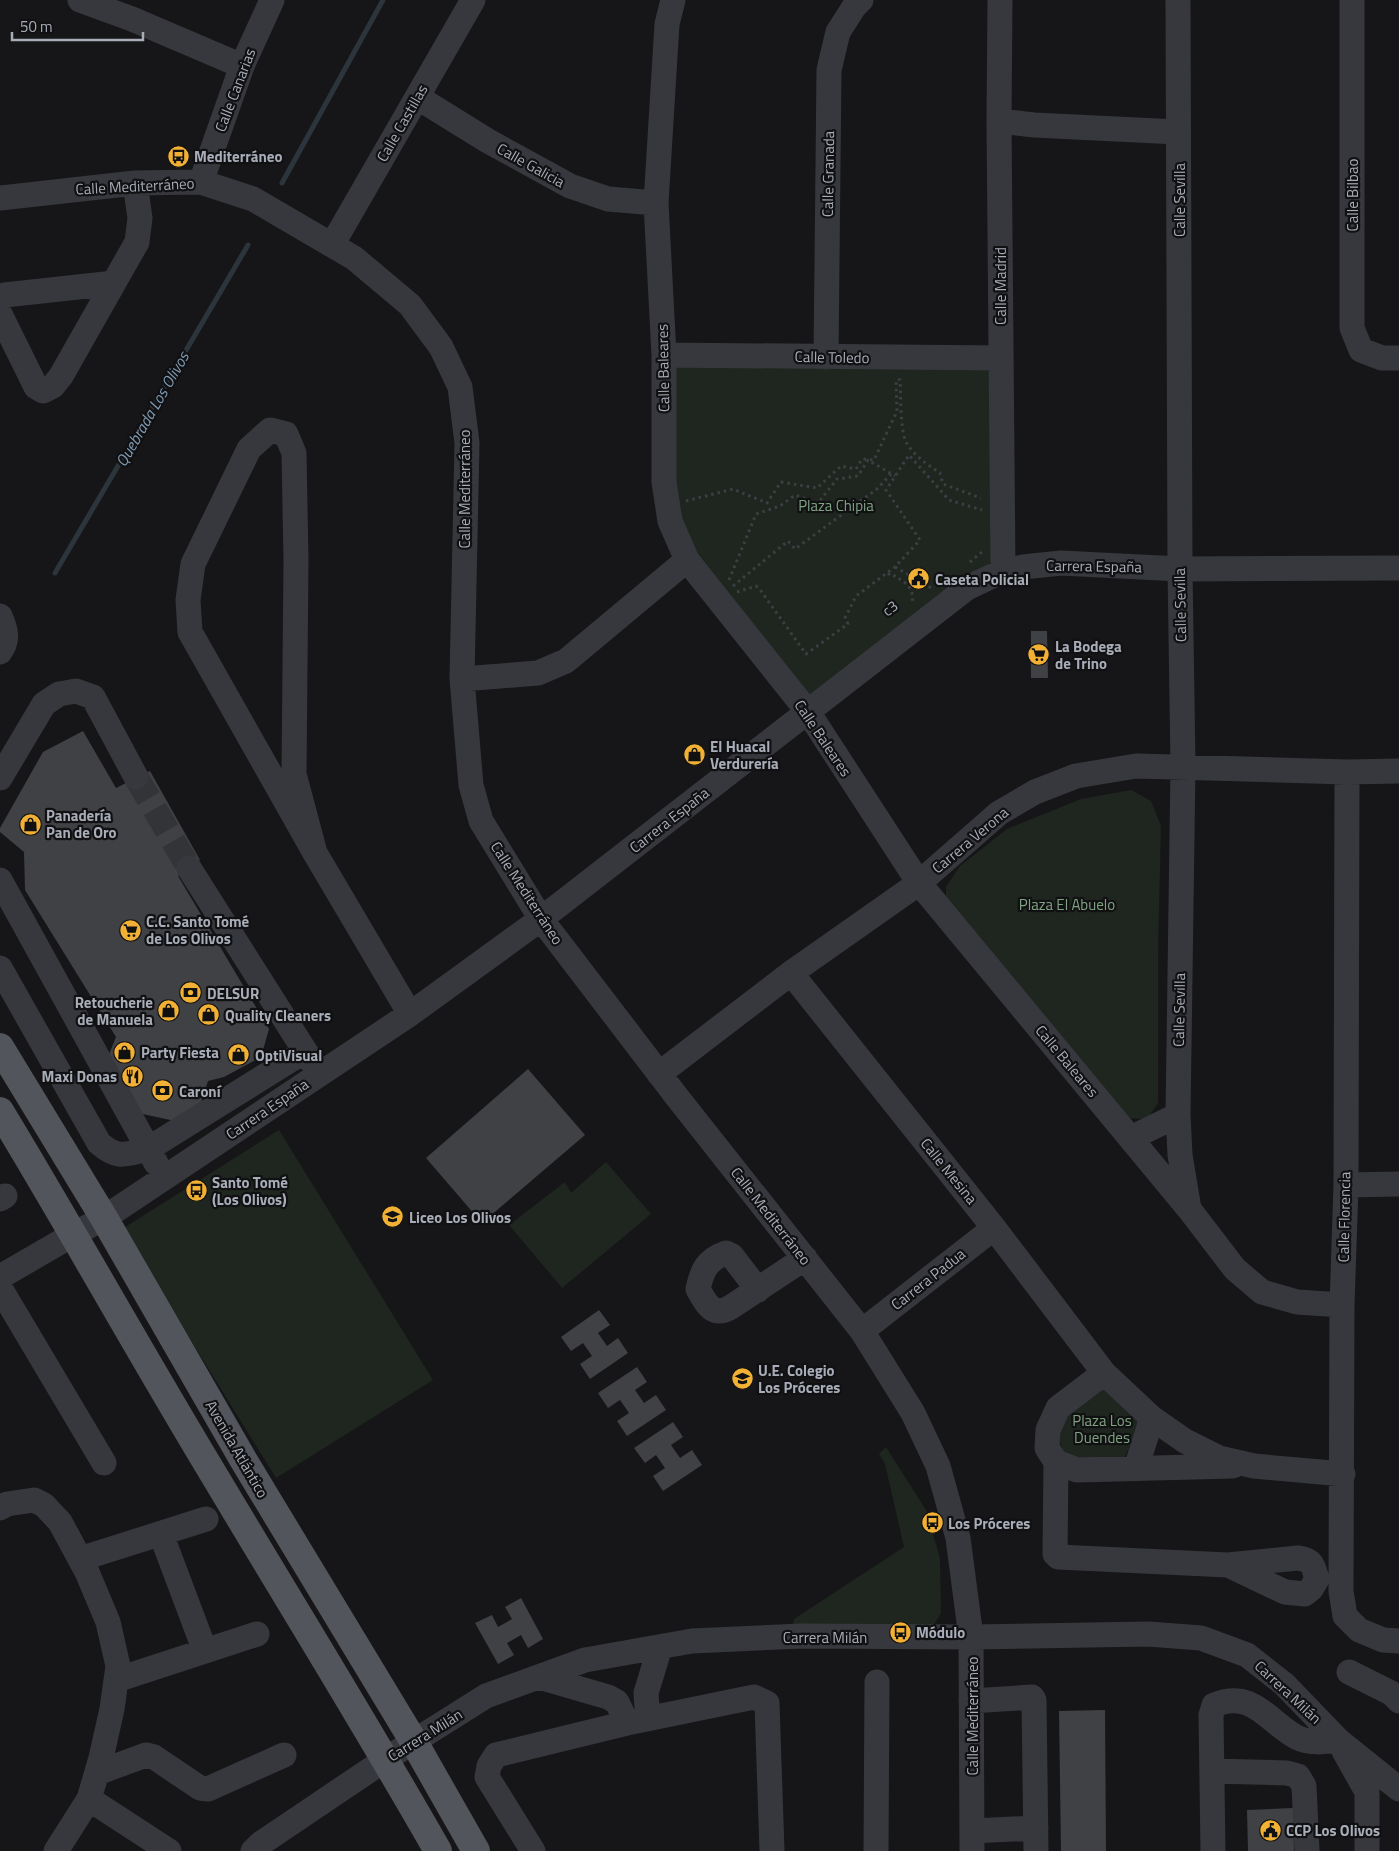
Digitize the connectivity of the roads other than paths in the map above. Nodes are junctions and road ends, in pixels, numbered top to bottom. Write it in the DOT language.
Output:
graph roads {
  1 [pos="80,0"];
  2 [pos="272,0"];
  3 [pos="473,0"];
  4 [pos="673,0"];
  5 [pos="861,0"];
  6 [pos="1000,0"];
  7 [pos="1178,0"];
  8 [pos="1352,0"];
  9 [pos="242,66"];
  10 [pos="417,97"];
  11 [pos="999,121"];
  12 [pos="1178,132"];
  13 [pos="201,182"];
  14 [pos="136,183"];
  15 [pos="0,198"];
  16 [pos="656,203"];
  17 [pos="332,245"];
  18 [pos="114,283"];
  19 [pos="0,298"];
  20 [pos="0,314"];
  21 [pos="664,355"];
  22 [pos="826,356"];
  23 [pos="1001,358"];
  24 [pos="1399,358"];
  25 [pos="687,560"];
  26 [pos="1399,568"];
  27 [pos="1180,569"];
  28 [pos="1003,571"];
  29 [pos="0,616"];
  30 [pos="0,652"];
  31 [pos="462,679"];
  32 [pos="808,712"];
  33 [pos="1183,766"];
  34 [pos="1399,771"];
  35 [pos="1347,772"];
  36 [pos="136,777"];
  37 [pos="0,778"];
  38 [pos="314,853"];
  39 [pos="189,868"];
  40 [pos="0,880"];
  41 [pos="918,883"];
  42 [pos="541,919"];
  43 [pos="0,968"];
  44 [pos="791,973"];
  45 [pos="410,1014"];
  46 [pos="0,1047"];
  47 [pos="305,1051"];
  48 [pos="320,1074"];
  49 [pos="659,1074"];
  50 [pos="0,1111"];
  51 [pos="1178,1115"];
  52 [pos="1131,1138"];
  53 [pos="148,1149"];
  54 [pos="164,1178"];
  55 [pos="1399,1184"];
  56 [pos="1346,1185"];
  57 [pos="1189,1209"];
  58 [pos="104,1218"];
  59 [pos="994,1228"];
  60 [pos="74,1234"];
  61 [pos="804,1258"];
  62 [pos="0,1277"];
  63 [pos="0,1288"];
  64 [pos="758,1290"];
  65 [pos="1342,1305"];
  66 [pos="862,1330"];
  67 [pos="1104,1373"];
  68 [pos="1152,1418"];
  69 [pos="1056,1462"];
  70 [pos="104,1463"];
  71 [pos="1254,1466"];
  72 [pos="1136,1468"];
  73 [pos="1342,1474"];
  74 [pos="0,1508"];
  75 [pos="206,1520"];
  76 [pos="161,1534"];
  77 [pos="80,1558"];
  78 [pos="1228,1565"];
  79 [pos="257,1634"];
  80 [pos="971,1637"];
  81 [pos="1391,1641"];
  82 [pos="660,1647"];
  83 [pos="205,1651"];
  84 [pos="1349,1672"];
  85 [pos="538,1677"];
  86 [pos="116,1680"];
  87 [pos="876,1682"];
  88 [pos="1396,1692"];
  89 [pos="971,1701"];
  90 [pos="651,1717"];
  91 [pos="627,1723"];
  92 [pos="1338,1740"];
  93 [pos="414,1742"];
  94 [pos="284,1755"];
  95 [pos="386,1759"];
  96 [pos="1212,1771"];
  97 [pos="97,1773"];
  98 [pos="1399,1789"];
  99 [pos="89,1799"];
  100 [pos="1036,1840"];
  101 [pos="972,1841"];
  102 [pos="56,1851"];
  103 [pos="169,1851"];
  104 [pos="253,1851"];
  105 [pos="438,1851"];
  106 [pos="476,1851"];
  107 [pos="533,1851"];
  108 [pos="772,1851"];
  109 [pos="876,1851"];
  110 [pos="1213,1851"];
  111 [pos="1307,1851"];
  112 [pos="1368,1851"];
  1 -- 9 [label="street"];
  2 -- 9 [label="street, Calle Canarias"];
  3 -- 10 [label="street, Calle Castillas"];
  4 -- 16 [label="street, Calle Baleares"];
  5 -- 22 [label="street, Calle Granada"];
  6 -- 11 [label="street, Calle Madrid"];
  7 -- 12 [label="street, Calle Sevilla"];
  8 -- 24 [label="street, Calle Bilbao"];
  9 -- 13 [label="street, Calle Canarias"];
  10 -- 16 [label="street, Calle Galicia"];
  10 -- 17 [label="street, Calle Castillas"];
  11 -- 12 [label="street"];
  11 -- 23 [label="street, Calle Madrid"];
  12 -- 27 [label="street, Calle Sevilla"];
  13 -- 14 [label="street, Calle Mediterráneo"];
  13 -- 17 [label="street, Calle Mediterráneo"];
  14 -- 15 [label="street, Calle Mediterráneo"];
  14 -- 18 [label="street"];
  16 -- 21 [label="street, Calle Baleares"];
  17 -- 31 [label="street, Calle Mediterráneo"];
  18 -- 19 [label="street"];
  18 -- 20 [label="street"];
  21 -- 22 [label="street, Calle Toledo"];
  21 -- 25 [label="street, Calle Baleares"];
  22 -- 23 [label="street, Calle Toledo"];
  23 -- 28 [label="street, Calle Madrid"];
  25 -- 31 [label="street"];
  25 -- 32 [label="street, Calle Baleares"];
  26 -- 27 [label="street, Carrera España"];
  27 -- 28 [label="street, Carrera España"];
  27 -- 33 [label="street, Calle Sevilla"];
  28 -- 32 [label="street, Carrera España"];
  29 -- 30 [label="street"];
  31 -- 42 [label="street, Calle Mediterráneo"];
  32 -- 41 [label="street, Calle Baleares"];
  32 -- 42 [label="street, Carrera España"];
  33 -- 35 [label="street, Carrera Verona"];
  33 -- 41 [label="street, Carrera Verona"];
  33 -- 51 [label="street, Calle Sevilla"];
  34 -- 35 [label="street, Carrera Verona"];
  35 -- 56 [label="street, Calle Florencia"];
  36 -- 37 [label="street"];
  38 -- 38 [label="street"];
  38 -- 45 [label="street"];
  39 -- 47 [label="street"];
  40 -- 53 [label="street"];
  41 -- 44 [label="street, Carrera Verona"];
  41 -- 52 [label="street, Calle Baleares"];
  42 -- 45 [label="street, Carrera España"];
  42 -- 49 [label="street, Calle Mediterráneo"];
  43 -- 53 [label="street"];
  44 -- 49 [label="street, Carrera Verona"];
  44 -- 59 [label="street, Calle Mesina"];
  45 -- 48 [label="street, Carrera España"];
  46 -- 58 [label="main road, Avenida Atlántico"];
  47 -- 48 [label="street"];
  47 -- 53 [label="street"];
  48 -- 54 [label="street, Carrera España"];
  49 -- 61 [label="street, Calle Mediterráneo"];
  50 -- 60 [label="main road"];
  51 -- 52 [label="street"];
  51 -- 57 [label="street, Calle Sevilla"];
  52 -- 57 [label="street, Calle Baleares"];
  53 -- 54 [label="street"];
  54 -- 58 [label="street, Carrera España"];
  55 -- 56 [label="street"];
  56 -- 65 [label="street, Calle Florencia"];
  57 -- 65 [label="street, Calle Baleares"];
  58 -- 60 [label="street, Carrera España"];
  58 -- 93 [label="main road, Avenida Atlántico"];
  59 -- 66 [label="street, Carrera Padua"];
  59 -- 67 [label="street, Calle Mesina"];
  60 -- 62 [label="street, Carrera España"];
  60 -- 95 [label="main road"];
  61 -- 64 [label="street"];
  61 -- 66 [label="street, Calle Mediterráneo"];
  63 -- 70 [label="street"];
  65 -- 73 [label="street, Calle Florencia"];
  66 -- 80 [label="street, Calle Mediterráneo"];
  67 -- 68 [label="street, Calle Mesina"];
  67 -- 69 [label="street"];
  68 -- 71 [label="street, Calle Mesina"];
  68 -- 72 [label="street"];
  69 -- 72 [label="street, Calle Mesina"];
  69 -- 78 [label="street"];
  71 -- 72 [label="street, Calle Mesina"];
  71 -- 73 [label="street, Calle Mesina"];
  73 -- 81 [label="street, Calle Florencia"];
  74 -- 77 [label="street"];
  75 -- 76 [label="street"];
  76 -- 77 [label="street"];
  76 -- 83 [label="street"];
  77 -- 86 [label="street"];
  79 -- 83 [label="street"];
  80 -- 82 [label="street, Carrera Milán"];
  80 -- 89 [label="street, Calle Mediterráneo"];
  80 -- 92 [label="street, Carrera Milán"];
  82 -- 85 [label="street, Carrera Milán"];
  82 -- 90 [label="street"];
  83 -- 86 [label="street"];
  84 -- 88 [label="street"];
  85 -- 91 [label="street"];
  85 -- 93 [label="street, Carrera Milán"];
  86 -- 97 [label="street"];
  87 -- 109 [label="street"];
  89 -- 100 [label="street"];
  89 -- 101 [label="street, Calle Mediterráneo"];
  90 -- 91 [label="street"];
  90 -- 108 [label="street"];
  91 -- 107 [label="street"];
  92 -- 96 [label="street"];
  92 -- 98 [label="street, Carrera Milán"];
  92 -- 112 [label="street"];
  93 -- 95 [label="street, Carrera Milán"];
  93 -- 106 [label="main road, Avenida Atlántico"];
  94 -- 97 [label="street"];
  95 -- 104 [label="street, Carrera Milán"];
  95 -- 105 [label="main road"];
  96 -- 110 [label="street"];
  96 -- 111 [label="street"];
  97 -- 99 [label="street"];
  99 -- 102 [label="street"];
  99 -- 103 [label="street"];
  100 -- 101 [label="street"];
}
